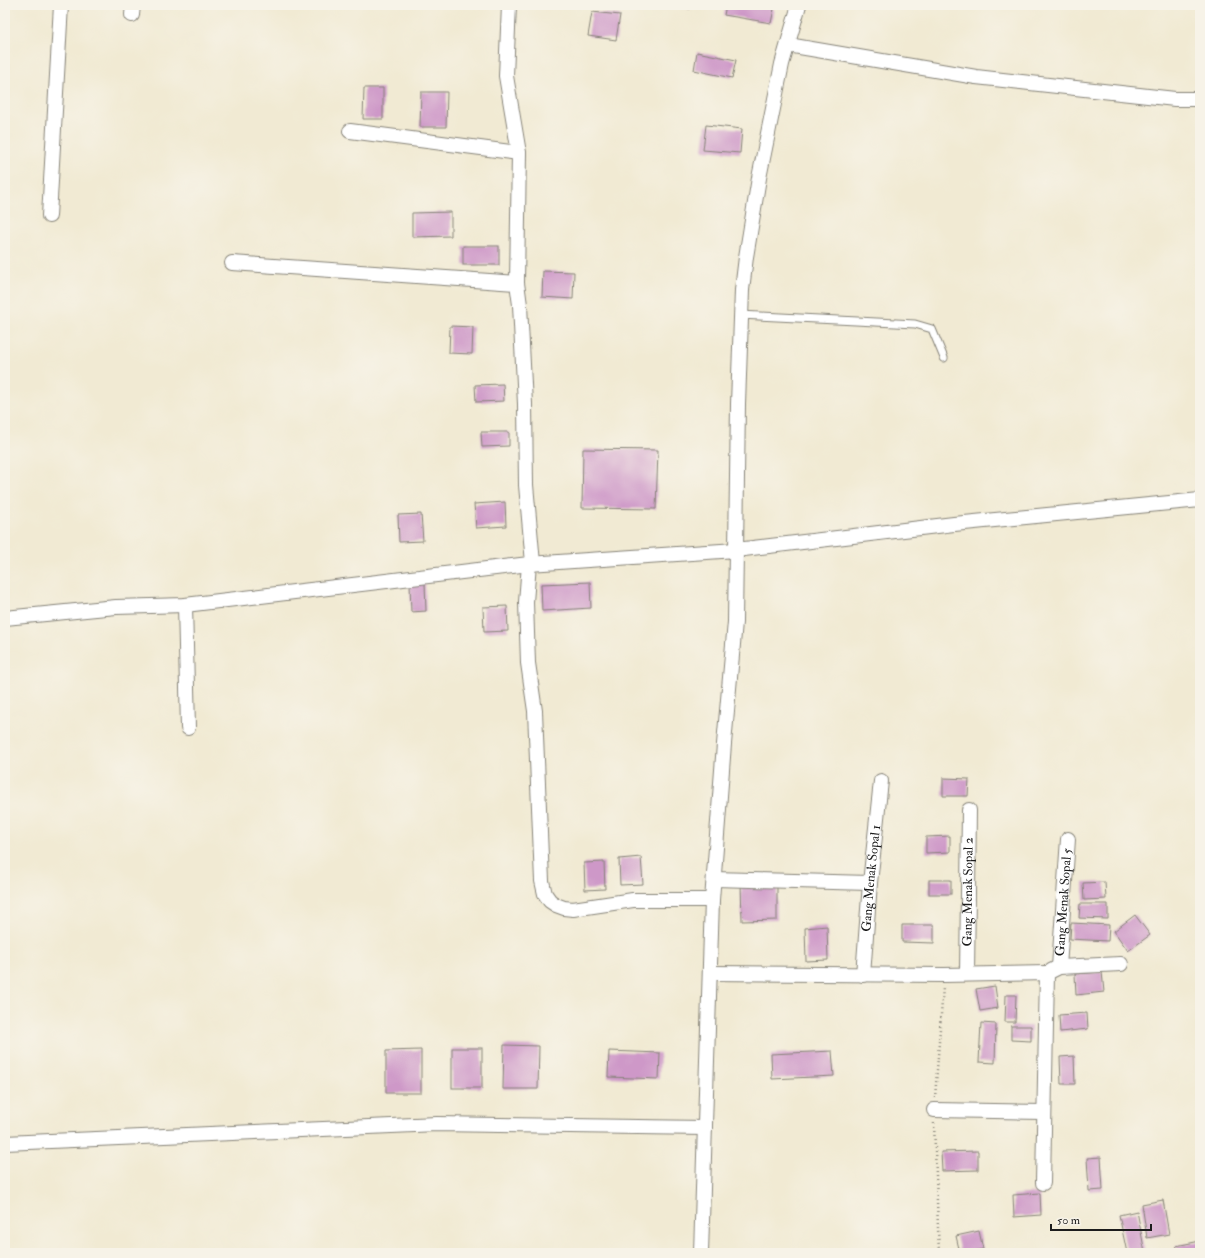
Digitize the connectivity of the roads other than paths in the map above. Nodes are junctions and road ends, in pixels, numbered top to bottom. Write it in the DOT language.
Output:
graph roads {
  1 [pos="61,5"];
  2 [pos="510,5"];
  3 [pos="799,5"];
  4 [pos="788,46"];
  5 [pos="1200,99"];
  6 [pos="350,131"];
  7 [pos="519,153"];
  8 [pos="49,216"];
  9 [pos="232,263"];
  10 [pos="517,283"];
  11 [pos="740,315"];
  12 [pos="944,358"];
  13 [pos="1200,500"];
  14 [pos="736,550"];
  15 [pos="531,556"];
  16 [pos="185,605"];
  17 [pos="5,618"];
  18 [pos="188,728"];
  19 [pos="881,781"];
  20 [pos="969,810"];
  21 [pos="1068,839"];
  22 [pos="714,879"];
  23 [pos="870,883"];
  24 [pos="712,900"];
  25 [pos="1122,964"];
  26 [pos="1059,967"];
  27 [pos="710,973"];
  28 [pos="1047,973"];
  29 [pos="967,974"];
  30 [pos="864,975"];
  31 [pos="934,1110"];
  32 [pos="1044,1112"];
  33 [pos="705,1128"];
  34 [pos="5,1142"];
  35 [pos="1043,1183"];
  36 [pos="701,1253"];
  1 -- 8 [label="street"];
  2 -- 7 [label="street"];
  3 -- 4 [label="street"];
  4 -- 5 [label="street"];
  4 -- 11 [label="street"];
  6 -- 7 [label="street"];
  7 -- 10 [label="street"];
  9 -- 10 [label="street"];
  10 -- 15 [label="street"];
  11 -- 12 [label="lane"];
  11 -- 14 [label="street"];
  13 -- 14 [label="street"];
  14 -- 15 [label="street"];
  14 -- 22 [label="street"];
  15 -- 16 [label="street"];
  15 -- 24 [label="street"];
  16 -- 17 [label="street"];
  16 -- 18 [label="street"];
  19 -- 23 [label="street, Gang Menak Sopal 1"];
  20 -- 29 [label="street, Gang Menak Sopal 2"];
  21 -- 26 [label="street, Gang Menak Sopal 5"];
  22 -- 23 [label="street"];
  22 -- 24 [label="street"];
  23 -- 30 [label="street, Gang Menak Sopal 1"];
  24 -- 27 [label="street"];
  25 -- 26 [label="street"];
  26 -- 28 [label="street"];
  27 -- 30 [label="street"];
  27 -- 33 [label="street"];
  28 -- 29 [label="street"];
  28 -- 32 [label="street"];
  29 -- 30 [label="street"];
  31 -- 32 [label="street"];
  32 -- 35 [label="street"];
  33 -- 34 [label="street"];
  33 -- 36 [label="street"];
}
